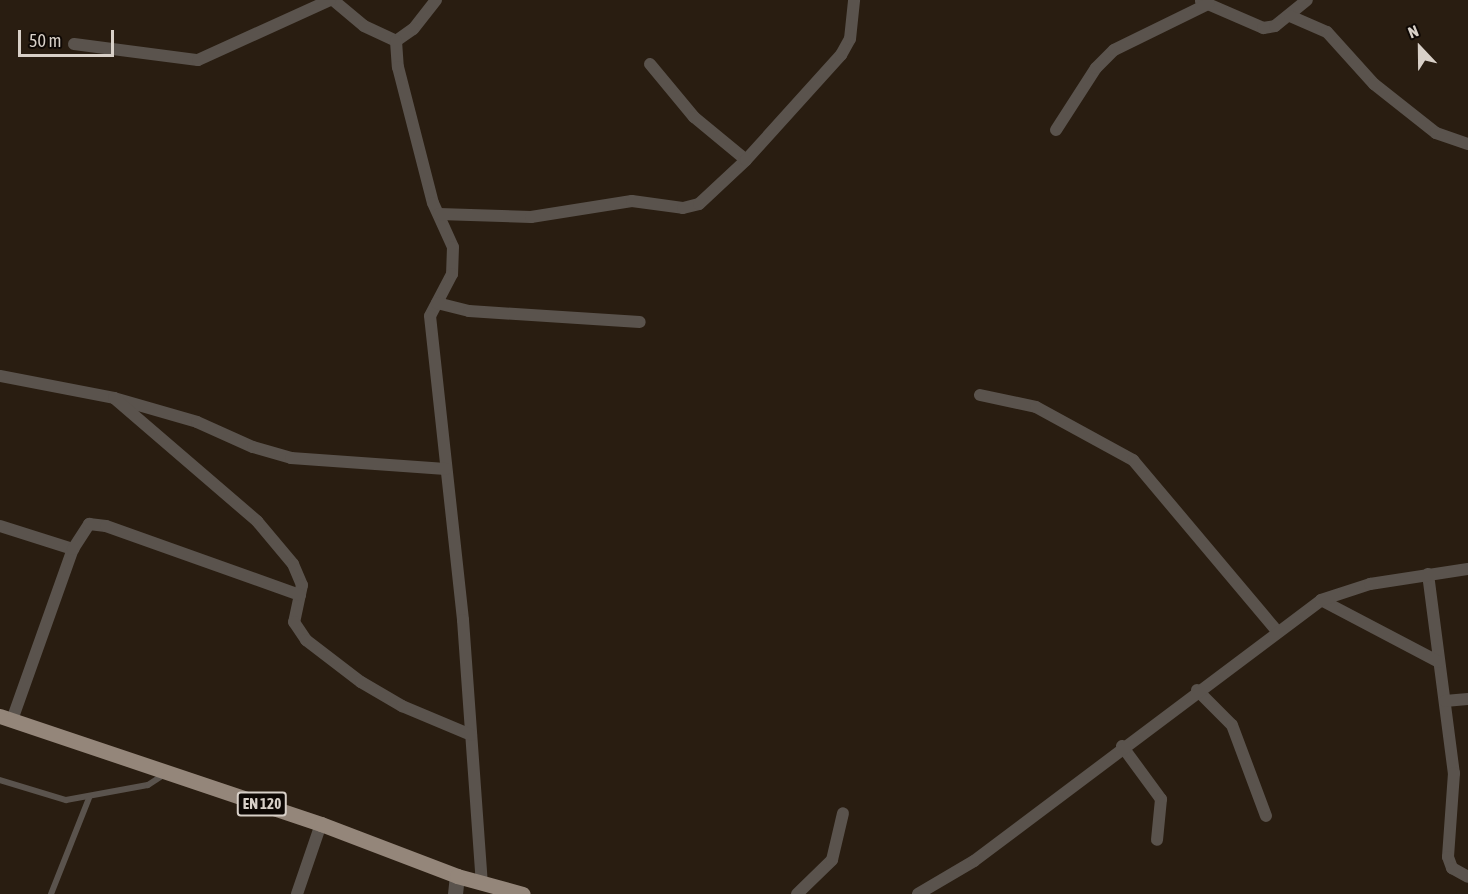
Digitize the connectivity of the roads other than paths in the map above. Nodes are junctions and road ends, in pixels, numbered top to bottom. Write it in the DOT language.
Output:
graph roads {
  1 [pos="332,0"];
  2 [pos="435,0"];
  3 [pos="854,0"];
  4 [pos="1307,0"];
  5 [pos="1203,2"];
  6 [pos="1290,16"];
  7 [pos="396,41"];
  8 [pos="74,44"];
  9 [pos="650,64"];
  10 [pos="1056,130"];
  11 [pos="1468,144"];
  12 [pos="746,160"];
  13 [pos="439,214"];
  14 [pos="437,303"];
  15 [pos="640,322"];
  16 [pos="0,376"];
  17 [pos="980,395"];
  18 [pos="114,398"];
  19 [pos="446,469"];
  20 [pos="0,526"];
  21 [pos="73,549"];
  22 [pos="1468,569"];
  23 [pos="1428,574"];
  24 [pos="300,595"];
  25 [pos="1321,600"];
  26 [pos="1276,630"];
  27 [pos="1439,662"];
  28 [pos="1197,690"];
  29 [pos="1468,699"];
  30 [pos="1445,701"];
  31 [pos="6,718"];
  32 [pos="471,735"];
  33 [pos="1122,746"];
  34 [pos="165,773"];
  35 [pos="0,780"];
  36 [pos="89,798"];
  37 [pos="843,813"];
  38 [pos="1266,816"];
  39 [pos="321,824"];
  40 [pos="1157,840"];
  41 [pos="457,876"];
  42 [pos="1468,877"];
  43 [pos="482,882"];
  44 [pos="51,894"];
  45 [pos="297,894"];
  46 [pos="455,894"];
  47 [pos="523,894"];
  48 [pos="797,894"];
  49 [pos="918,894"];
  1 -- 7 [label="street"];
  1 -- 8 [label="street"];
  2 -- 7 [label="street"];
  3 -- 12 [label="street"];
  4 -- 6 [label="street"];
  5 -- 6 [label="street"];
  5 -- 10 [label="street"];
  6 -- 11 [label="street"];
  7 -- 13 [label="street"];
  9 -- 12 [label="street"];
  12 -- 13 [label="street"];
  13 -- 14 [label="street"];
  14 -- 15 [label="street"];
  14 -- 19 [label="street"];
  16 -- 18 [label="street"];
  17 -- 26 [label="street"];
  18 -- 19 [label="street"];
  18 -- 24 [label="street"];
  19 -- 32 [label="street"];
  20 -- 21 [label="street"];
  21 -- 24 [label="street"];
  21 -- 31 [label="street"];
  22 -- 23 [label="street"];
  23 -- 25 [label="street"];
  23 -- 27 [label="street"];
  24 -- 32 [label="street"];
  25 -- 26 [label="street"];
  25 -- 27 [label="street"];
  26 -- 28 [label="street"];
  27 -- 30 [label="street"];
  28 -- 33 [label="street"];
  28 -- 38 [label="street"];
  29 -- 30 [label="street"];
  30 -- 42 [label="street"];
  31 -- 34 [label="main road, EN 120"];
  32 -- 43 [label="street"];
  33 -- 40 [label="street"];
  33 -- 49 [label="street"];
  34 -- 36 [label="lane"];
  34 -- 39 [label="main road, EN 120"];
  35 -- 36 [label="lane"];
  36 -- 44 [label="lane"];
  37 -- 48 [label="street"];
  39 -- 41 [label="main road, EN 120"];
  39 -- 45 [label="street"];
  41 -- 43 [label="main road, EN 120"];
  41 -- 46 [label="street"];
  43 -- 47 [label="main road, EN 120"];
}
